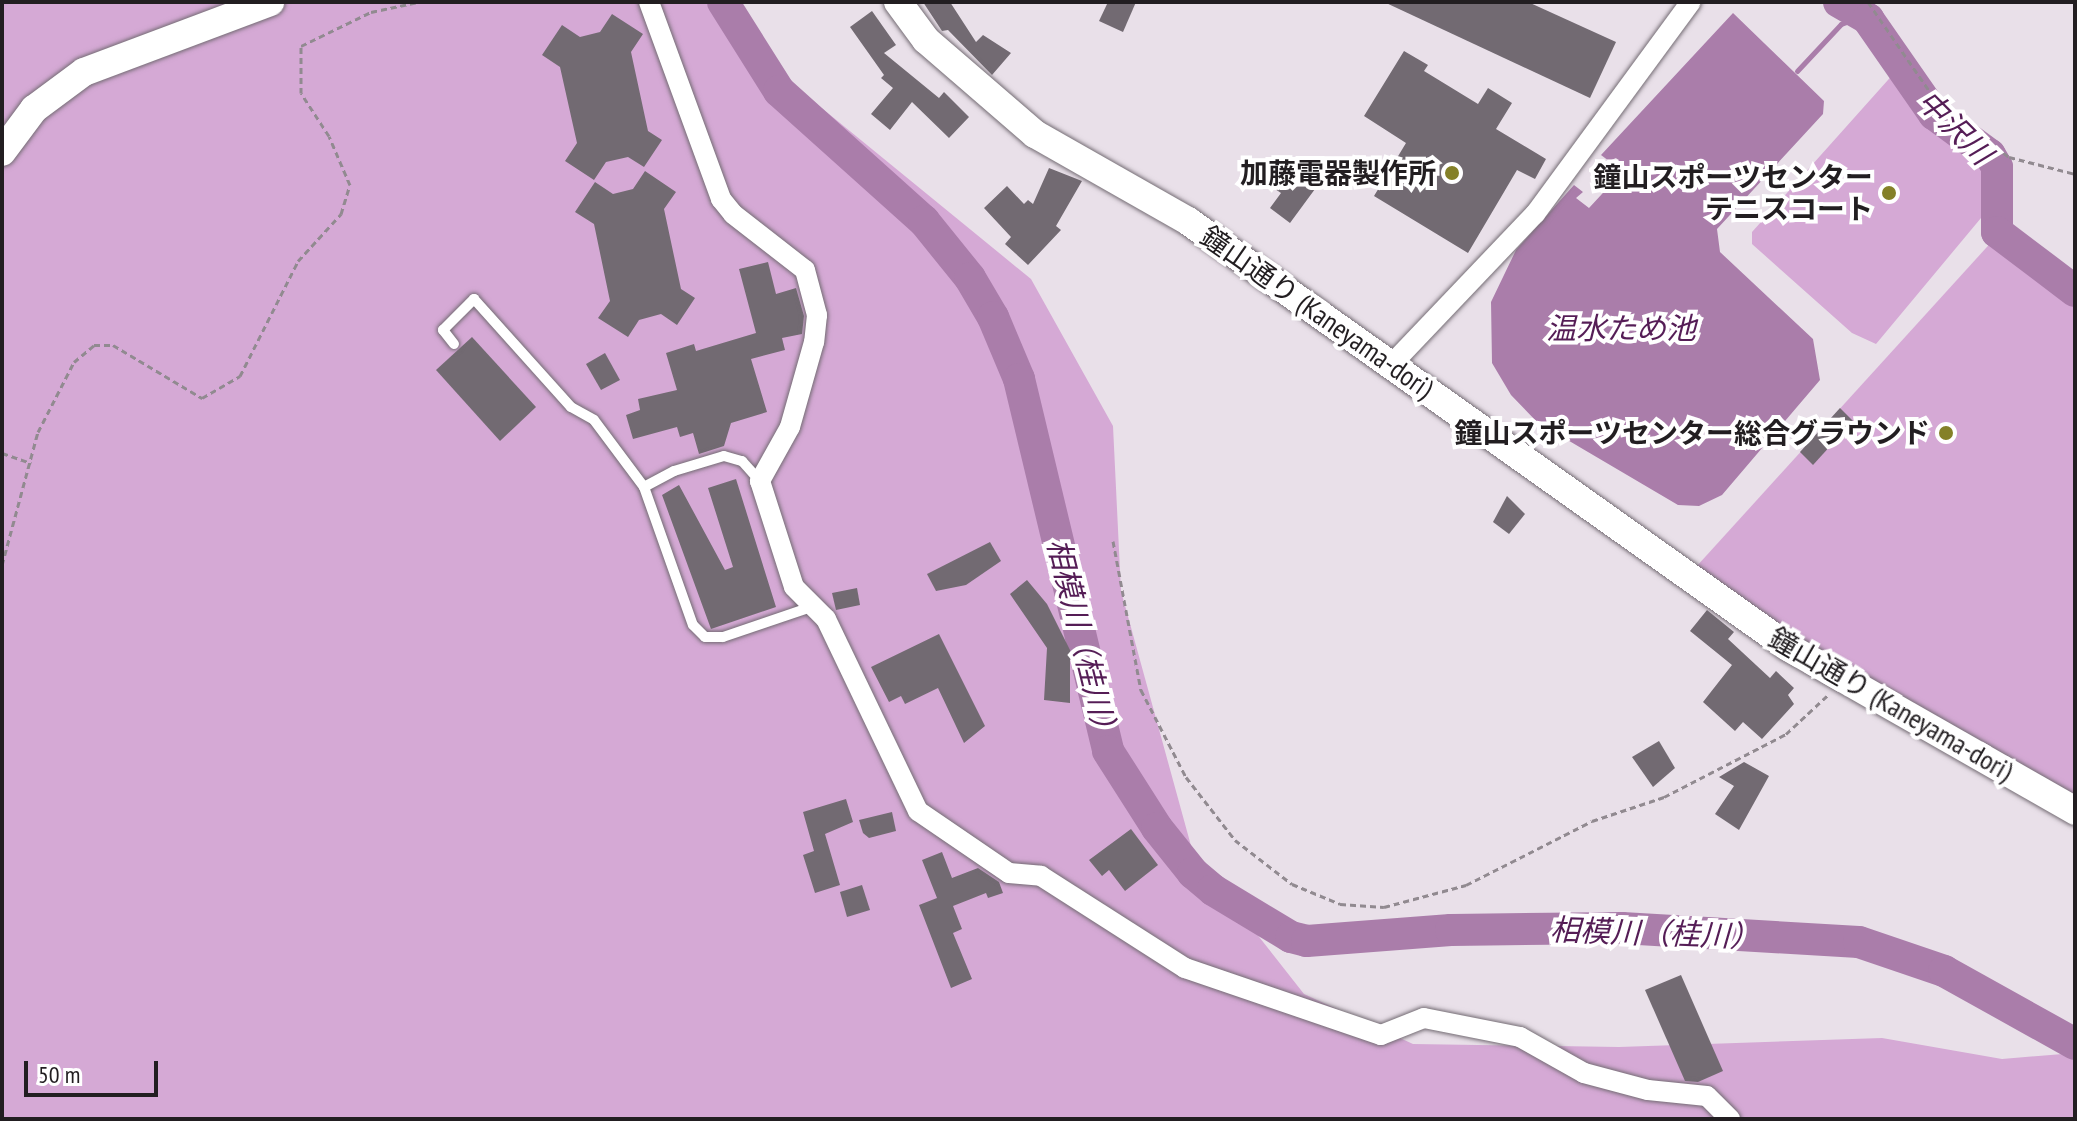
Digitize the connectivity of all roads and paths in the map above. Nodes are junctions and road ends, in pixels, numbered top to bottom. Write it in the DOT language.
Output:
graph roads {
  1 [pos="270,2"];
  2 [pos="418,2"];
  3 [pos="649,2"];
  4 [pos="898,2"];
  5 [pos="1691,2"];
  6 [pos="1868,2"];
  7 [pos="2,152"];
  8 [pos="2075,174"];
  9 [pos="454,344"];
  10 [pos="1391,365"];
  11 [pos="2,453"];
  12 [pos="31,463"];
  13 [pos="760,481"];
  14 [pos="644,487"];
  15 [pos="1113,541"];
  16 [pos="2,565"];
  17 [pos="814,606"];
  18 [pos="1842,680"];
  19 [pos="2075,811"];
  20 [pos="1730,1119"];
  1 -- 7 [label="street"];
  2 -- 12 [label="path"];
  3 -- 13 [label="street"];
  4 -- 10 [label="street, 鐘山通り (Kaneyama-dori)"];
  5 -- 10 [label="street"];
  6 -- 8 [label="path"];
  9 -- 14 [label="lane"];
  10 -- 18 [label="street, 鐘山通り (Kaneyama-dori)"];
  11 -- 12 [label="path"];
  12 -- 16 [label="path"];
  13 -- 14 [label="lane"];
  13 -- 17 [label="street"];
  14 -- 17 [label="lane"];
  15 -- 18 [label="path"];
  17 -- 20 [label="street"];
  18 -- 19 [label="street, 鐘山通り (Kaneyama-dori)"];
}
